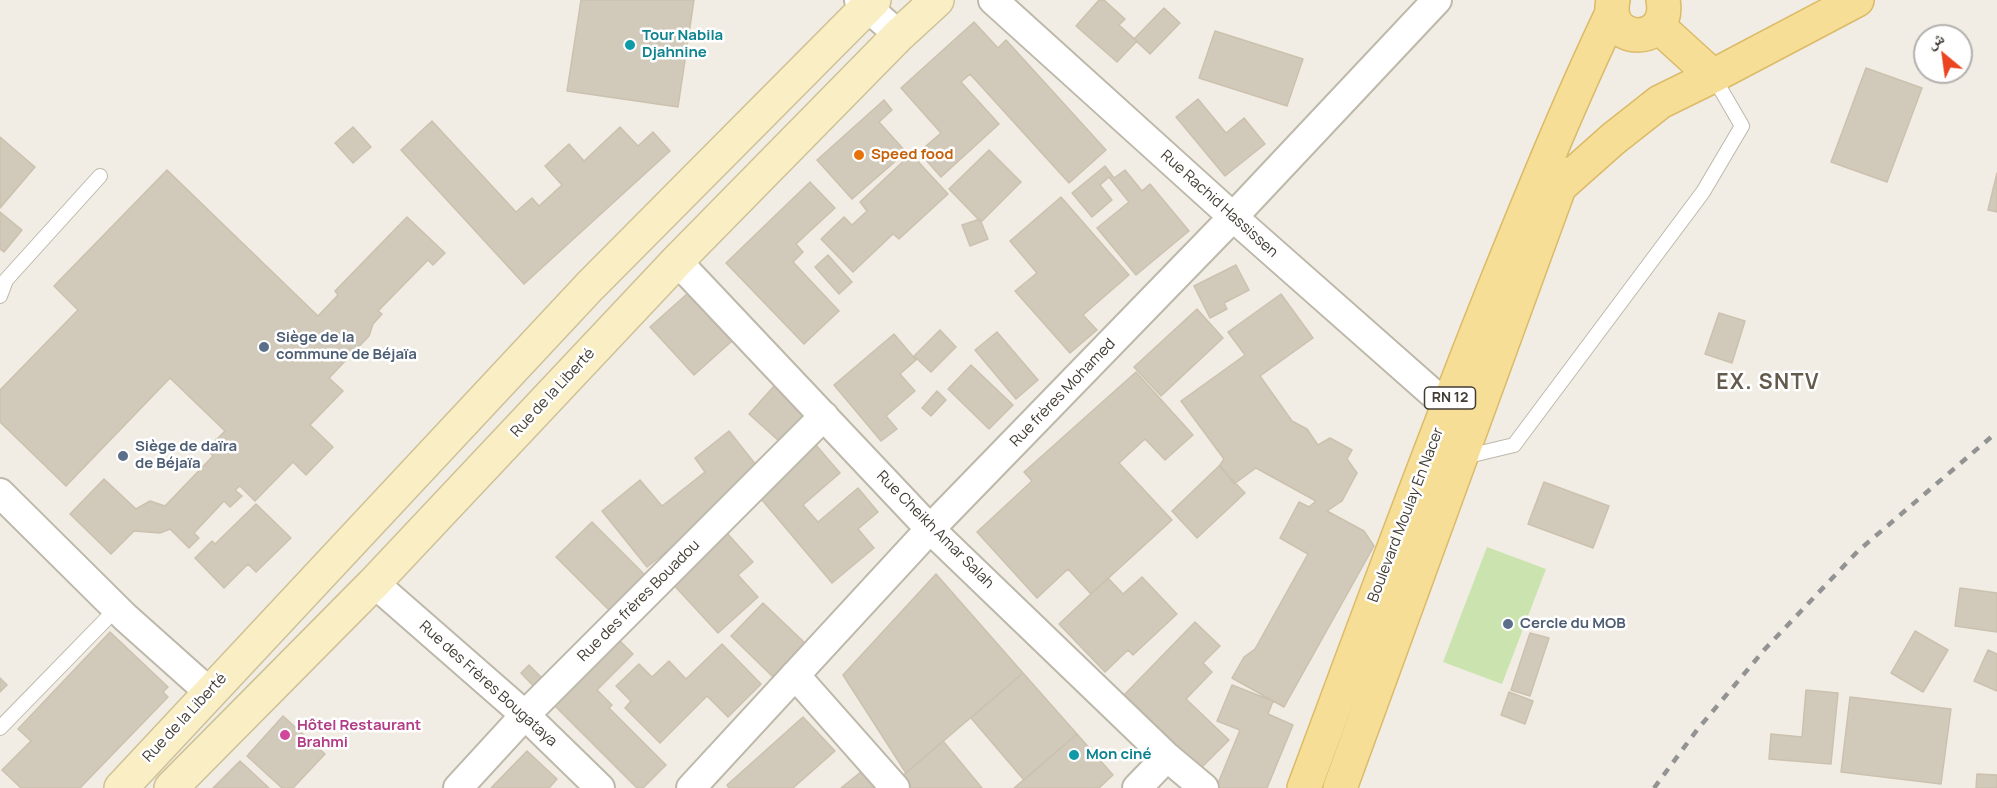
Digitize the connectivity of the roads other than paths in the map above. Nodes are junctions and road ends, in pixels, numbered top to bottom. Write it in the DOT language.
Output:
graph roads {
  1 [pos="937,0"];
  2 [pos="993,0"];
  3 [pos="1437,0"];
  4 [pos="1857,0"];
  5 [pos="867,2"];
  6 [pos="1661,13"];
  7 [pos="1617,15"];
  8 [pos="899,34"];
  9 [pos="1713,76"];
  10 [pos="100,176"];
  11 [pos="1559,188"];
  12 [pos="1233,217"];
  13 [pos="677,261"];
  14 [pos="0,296"];
  15 [pos="1447,406"];
  16 [pos="824,416"];
  17 [pos="1462,457"];
  18 [pos="0,493"];
  19 [pos="930,529"];
  20 [pos="374,583"];
  21 [pos="116,609"];
  22 [pos="795,675"];
  23 [pos="209,692"];
  24 [pos="525,715"];
  25 [pos="0,728"];
  26 [pos="1167,757"];
  27 [pos="121,788"];
  28 [pos="171,788"];
  29 [pos="458,788"];
  30 [pos="600,788"];
  31 [pos="691,788"];
  32 [pos="896,788"];
  33 [pos="1137,788"];
  34 [pos="1204,788"];
  35 [pos="1304,788"];
  36 [pos="1340,788"];
  1 -- 8 [label="main road, Rue de la Liberté"];
  2 -- 12 [label="street, Rue Rachid Hassissen"];
  3 -- 12 [label="street, Rue frères Mohamed"];
  4 -- 9 [label="main road"];
  5 -- 8 [label="street"];
  5 -- 23 [label="main road, Rue de la Liberté"];
  6 -- 7 [label="main road"];
  6 -- 9 [label="main road"];
  7 -- 11 [label="main road, Boulevard Moulay En Nacer / RN 12"];
  7 -- 15 [label="main road, Boulevard Moulay En Nacer / RN 12"];
  8 -- 13 [label="main road, Rue de la Liberté"];
  9 -- 11 [label="main road"];
  9 -- 17 [label="lane"];
  10 -- 14 [label="lane"];
  11 -- 17 [label="main road, Boulevard Moulay En Nacer / RN 12"];
  12 -- 15 [label="street, Rue Rachid Hassissen"];
  12 -- 19 [label="street, Rue frères Mohamed"];
  13 -- 16 [label="street, Rue Cheikh Amar Salah"];
  13 -- 20 [label="main road, Rue de la Liberté"];
  15 -- 35 [label="main road, Boulevard Moulay En Nacer / RN 12"];
  16 -- 19 [label="street, Rue Cheikh Amar Salah"];
  16 -- 24 [label="street, Rue des frères Bouadou"];
  17 -- 36 [label="main road, Boulevard Moulay En Nacer / RN 12"];
  18 -- 21 [label="street"];
  19 -- 22 [label="street, Rue frères Mohamed"];
  19 -- 26 [label="street, Rue Cheikh Amar Salah"];
  20 -- 24 [label="street, Rue des Frères Bougataya"];
  20 -- 28 [label="main road, Rue de la Liberté"];
  21 -- 23 [label="street"];
  21 -- 25 [label="lane"];
  22 -- 31 [label="street, Rue frères Mohamed"];
  22 -- 32 [label="street"];
  23 -- 27 [label="main road, Rue de la Liberté"];
  24 -- 29 [label="street, Rue des frères Bouadou"];
  24 -- 30 [label="street, Rue des Frères Bougataya"];
  26 -- 33 [label="street"];
  26 -- 34 [label="street, Rue Cheikh Amar Salah"];
}
